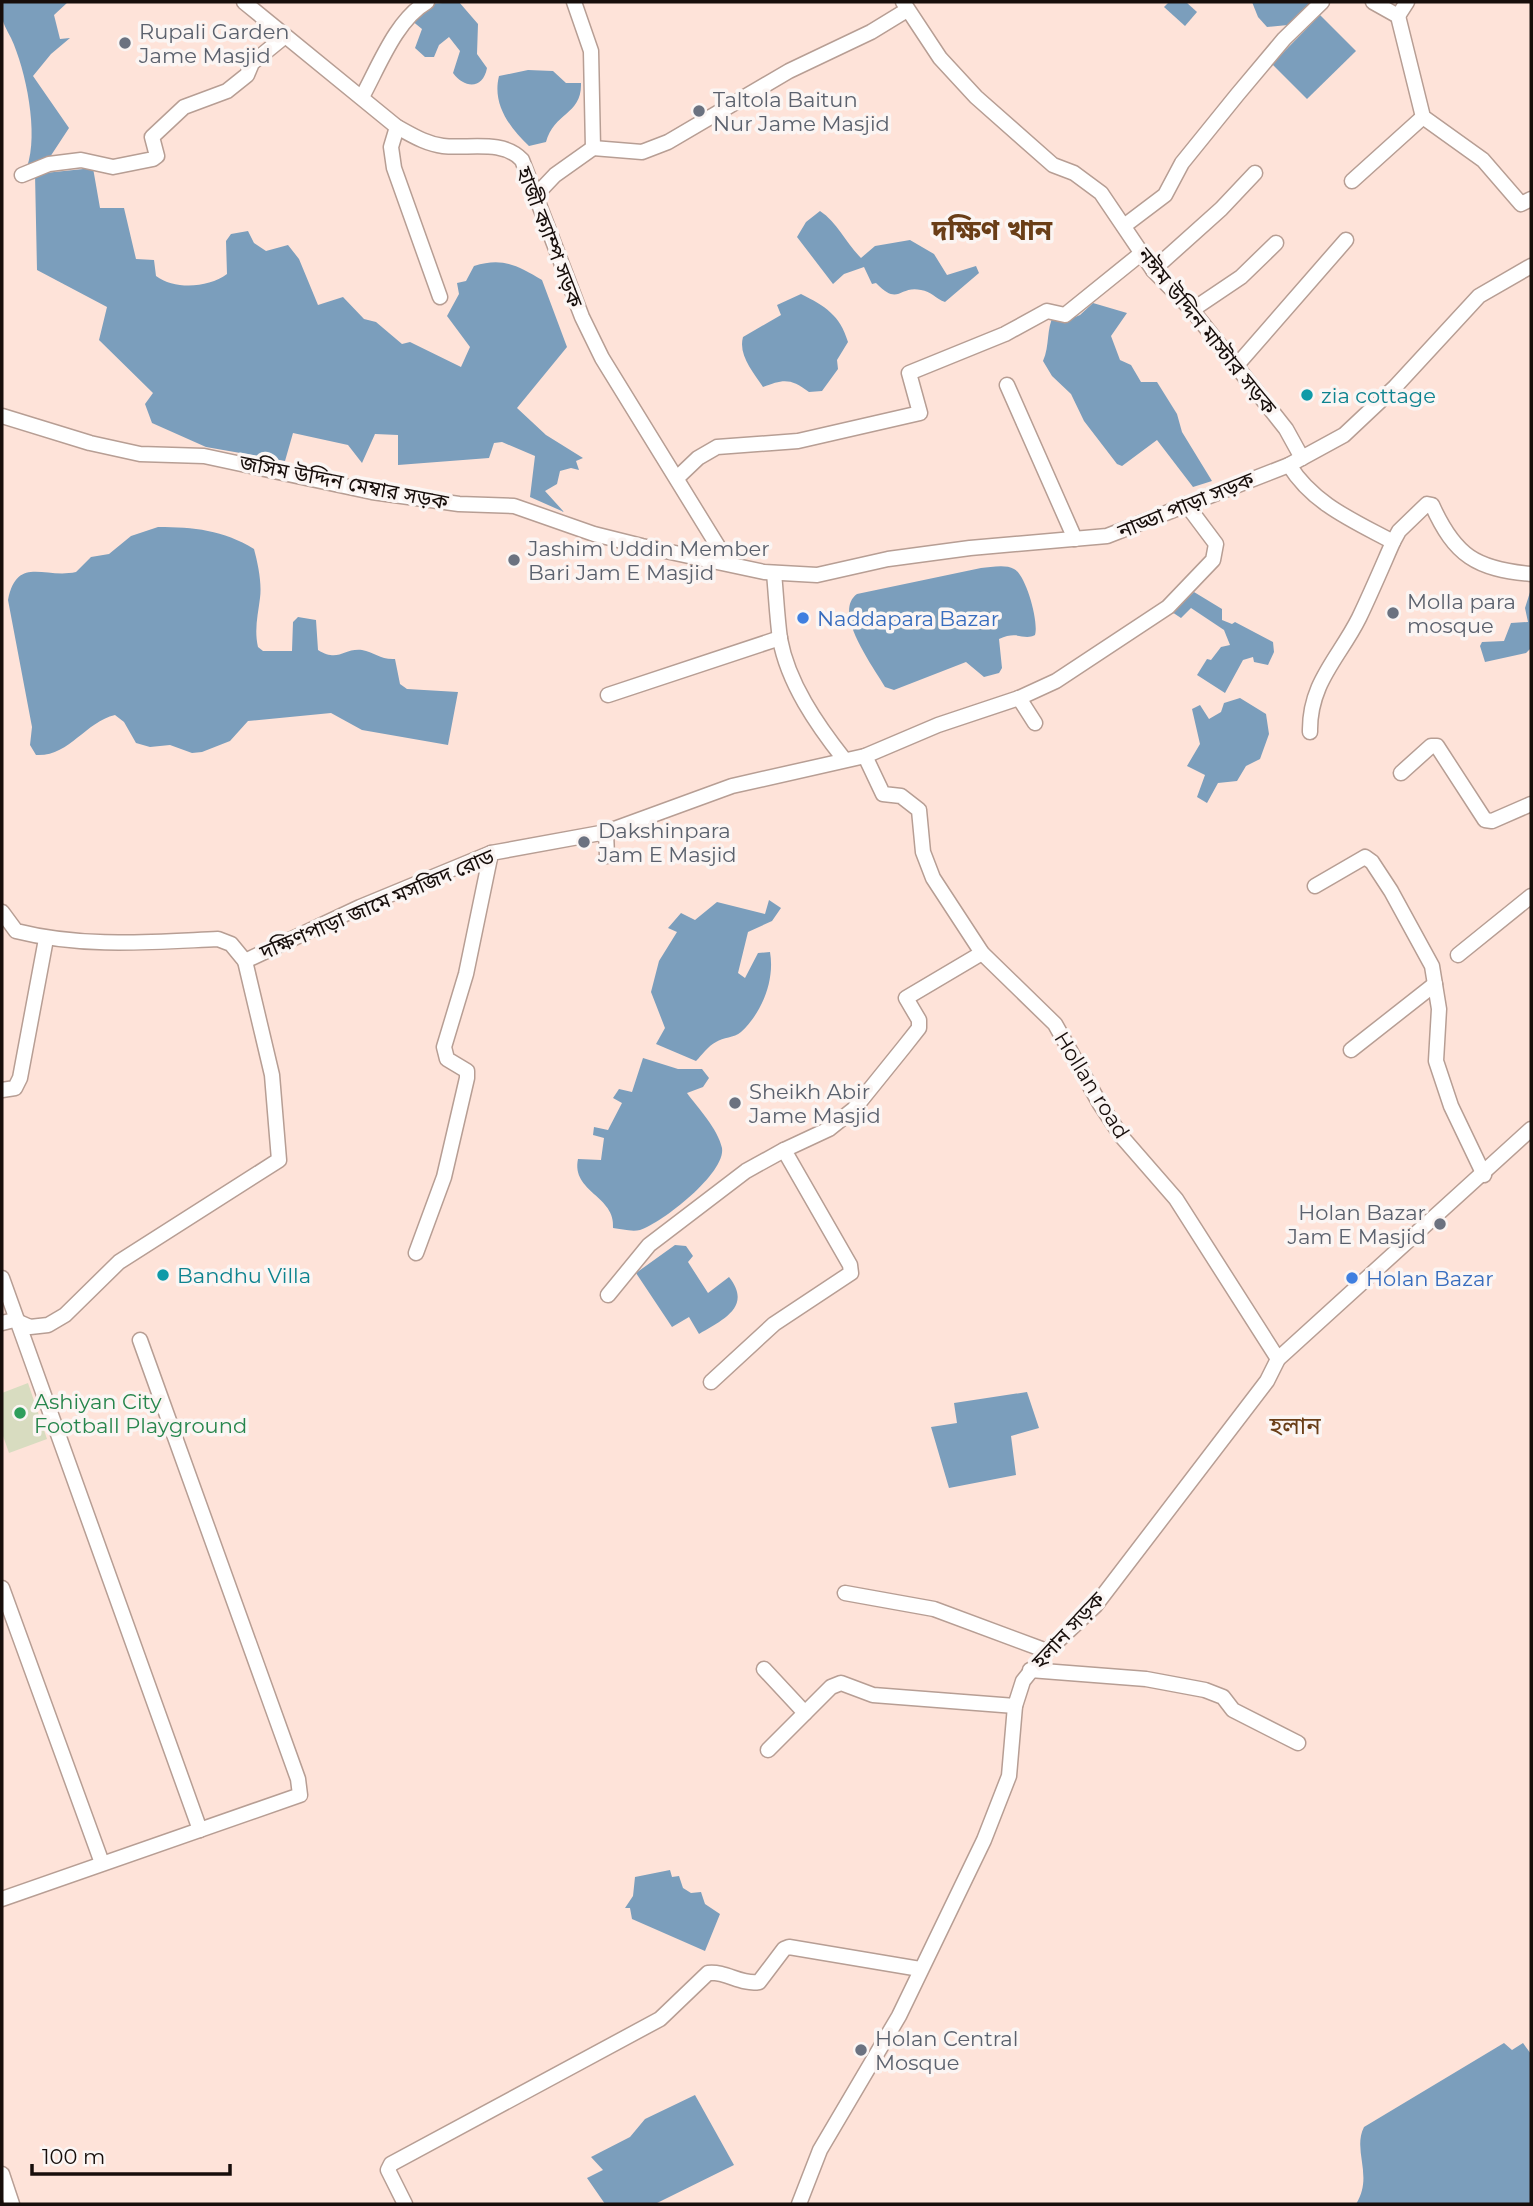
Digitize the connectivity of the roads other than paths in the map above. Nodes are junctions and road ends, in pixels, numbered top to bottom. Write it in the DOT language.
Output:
graph roads {
  1 [pos="244,2"];
  2 [pos="574,2"];
  3 [pos="1322,2"];
  4 [pos="1373,2"];
  5 [pos="1407,2"];
  6 [pos="420,4"];
  7 [pos="905,6"];
  8 [pos="1398,16"];
  9 [pos="284,37"];
  10 [pos="362,97"];
  11 [pos="1423,117"];
  12 [pos="397,127"];
  13 [pos="593,148"];
  14 [pos="1255,173"];
  15 [pos="22,175"];
  16 [pos="1352,181"];
  17 [pos="536,195"];
  18 [pos="1528,201"];
  19 [pos="1124,226"];
  20 [pos="1346,240"];
  21 [pos="1276,243"];
  22 [pos="1143,251"];
  23 [pos="1531,265"];
  24 [pos="1153,270"];
  25 [pos="440,297"];
  26 [pos="1192,310"];
  27 [pos="1237,365"];
  28 [pos="1007,385"];
  29 [pos="2,416"];
  30 [pos="1295,462"];
  31 [pos="677,478"];
  32 [pos="1186,504"];
  33 [pos="1075,539"];
  34 [pos="1393,542"];
  35 [pos="727,561"];
  36 [pos="774,573"];
  37 [pos="1531,574"];
  38 [pos="780,638"];
  39 [pos="608,695"];
  40 [pos="1019,698"];
  41 [pos="1035,723"];
  42 [pos="1310,732"];
  43 [pos="865,756"];
  44 [pos="844,759"];
  45 [pos="1401,774"];
  46 [pos="1531,804"];
  47 [pos="606,832"];
  48 [pos="491,853"];
  49 [pos="607,856"];
  50 [pos="1315,886"];
  51 [pos="1531,896"];
  52 [pos="2,912"];
  53 [pos="46,939"];
  54 [pos="982,953"];
  55 [pos="1458,955"];
  56 [pos="245,961"];
  57 [pos="1435,984"];
  58 [pos="1351,1050"];
  59 [pos="2,1090"];
  60 [pos="1531,1129"];
  61 [pos="784,1150"];
  62 [pos="1483,1175"];
  63 [pos="416,1253"];
  64 [pos="2,1278"];
  65 [pos="608,1295"];
  66 [pos="8,1321"];
  67 [pos="140,1340"];
  68 [pos="1278,1359"];
  69 [pos="711,1382"];
  70 [pos="2,1588"];
  71 [pos="845,1593"];
  72 [pos="1046,1651"];
  73 [pos="764,1669"];
  74 [pos="1030,1670"];
  75 [pos="1015,1706"];
  76 [pos="805,1713"];
  77 [pos="1298,1743"];
  78 [pos="768,1750"];
  79 [pos="200,1830"];
  80 [pos="102,1863"];
  81 [pos="2,1899"];
  82 [pos="920,1969"];
  83 [pos="2,2174"];
  84 [pos="12,2204"];
  85 [pos="405,2204"];
  86 [pos="799,2204"];
  1 -- 9 [label="street, হাজী ক্যাম্প সড়ক"];
  2 -- 13 [label="street"];
  3 -- 19 [label="street"];
  4 -- 8 [label="street"];
  5 -- 8 [label="street"];
  6 -- 10 [label="street"];
  7 -- 13 [label="street"];
  7 -- 19 [label="street, নঈম উদ্দিন মাস্টার সড়ক"];
  8 -- 11 [label="street"];
  9 -- 10 [label="street, হাজী ক্যাম্প সড়ক"];
  9 -- 15 [label="street"];
  10 -- 12 [label="street, হাজী ক্যাম্প সড়ক"];
  11 -- 16 [label="street"];
  11 -- 18 [label="street"];
  12 -- 17 [label="street, হাজী ক্যাম্প সড়ক"];
  12 -- 25 [label="street"];
  13 -- 17 [label="street"];
  14 -- 24 [label="street"];
  17 -- 31 [label="street, হাজী ক্যাম্প সড়ক"];
  19 -- 22 [label="street, নঈম উদ্দিন মাস্টার সড়ক"];
  20 -- 27 [label="street"];
  21 -- 26 [label="street"];
  22 -- 24 [label="street, নঈম উদ্দিন মাস্টার সড়ক"];
  22 -- 31 [label="street"];
  23 -- 30 [label="street, নাড্ডা পাড়া সড়ক"];
  24 -- 26 [label="street, নঈম উদ্দিন মাস্টার সড়ক"];
  26 -- 27 [label="street, নঈম উদ্দিন মাস্টার সড়ক"];
  27 -- 30 [label="street, নঈম উদ্দিন মাস্টার সড়ক"];
  28 -- 33 [label="street"];
  29 -- 35 [label="street, জসিম উদ্দিন মেম্বার সড়ক"];
  30 -- 32 [label="street, নাড্ডা পাড়া সড়ক"];
  30 -- 34 [label="street, নঈম উদ্দিন মাস্টার সড়ক"];
  31 -- 35 [label="street, হাজী ক্যাম্প সড়ক"];
  32 -- 33 [label="street, নাড্ডা পাড়া সড়ক"];
  32 -- 40 [label="street, দক্ষিণপাড়া জামে মসজিদ রোড"];
  33 -- 36 [label="street, নাড্ডা পাড়া সড়ক"];
  34 -- 37 [label="street"];
  34 -- 42 [label="street"];
  35 -- 36 [label="street, নাড্ডা পাড়া সড়ক"];
  36 -- 38 [label="street"];
  38 -- 39 [label="street"];
  38 -- 44 [label="street"];
  40 -- 41 [label="street"];
  40 -- 43 [label="street, দক্ষিণপাড়া জামে মসজিদ রোড"];
  43 -- 44 [label="street, দক্ষিণপাড়া জামে মসজিদ রোড"];
  43 -- 54 [label="street, Hollan road"];
  44 -- 47 [label="street, দক্ষিণপাড়া জামে মসজিদ রোড"];
  45 -- 46 [label="street"];
  47 -- 48 [label="street, দক্ষিণপাড়া জামে মসজিদ রোড"];
  47 -- 49 [label="street"];
  48 -- 56 [label="street, দক্ষিণপাড়া জামে মসজিদ রোড"];
  48 -- 63 [label="street"];
  50 -- 57 [label="street"];
  51 -- 55 [label="street"];
  52 -- 53 [label="street, দক্ষিণপাড়া জামে মসজিদ রোড"];
  53 -- 56 [label="street, দক্ষিণপাড়া জামে মসজিদ রোড"];
  53 -- 59 [label="street"];
  54 -- 61 [label="street"];
  54 -- 68 [label="street, Hollan road"];
  56 -- 66 [label="street, দক্ষিণপাড়া জামে মসজিদ রোড"];
  57 -- 58 [label="street"];
  57 -- 62 [label="street"];
  60 -- 62 [label="street, হলান সড়ক"];
  61 -- 65 [label="street"];
  61 -- 69 [label="street"];
  62 -- 68 [label="street, হলান সড়ক"];
  64 -- 66 [label="street"];
  66 -- 79 [label="street"];
  67 -- 79 [label="street"];
  68 -- 72 [label="street, হলান সড়ক"];
  70 -- 80 [label="street"];
  71 -- 72 [label="street"];
  72 -- 74 [label="street, হলান সড়ক"];
  73 -- 76 [label="street"];
  74 -- 75 [label="street, হলান সড়ক"];
  74 -- 77 [label="street"];
  75 -- 76 [label="street"];
  75 -- 82 [label="street, হলান সড়ক"];
  76 -- 78 [label="street"];
  79 -- 80 [label="street"];
  80 -- 81 [label="street"];
  82 -- 85 [label="street"];
  82 -- 86 [label="street, হলান সড়ক"];
  83 -- 84 [label="street"];
}
